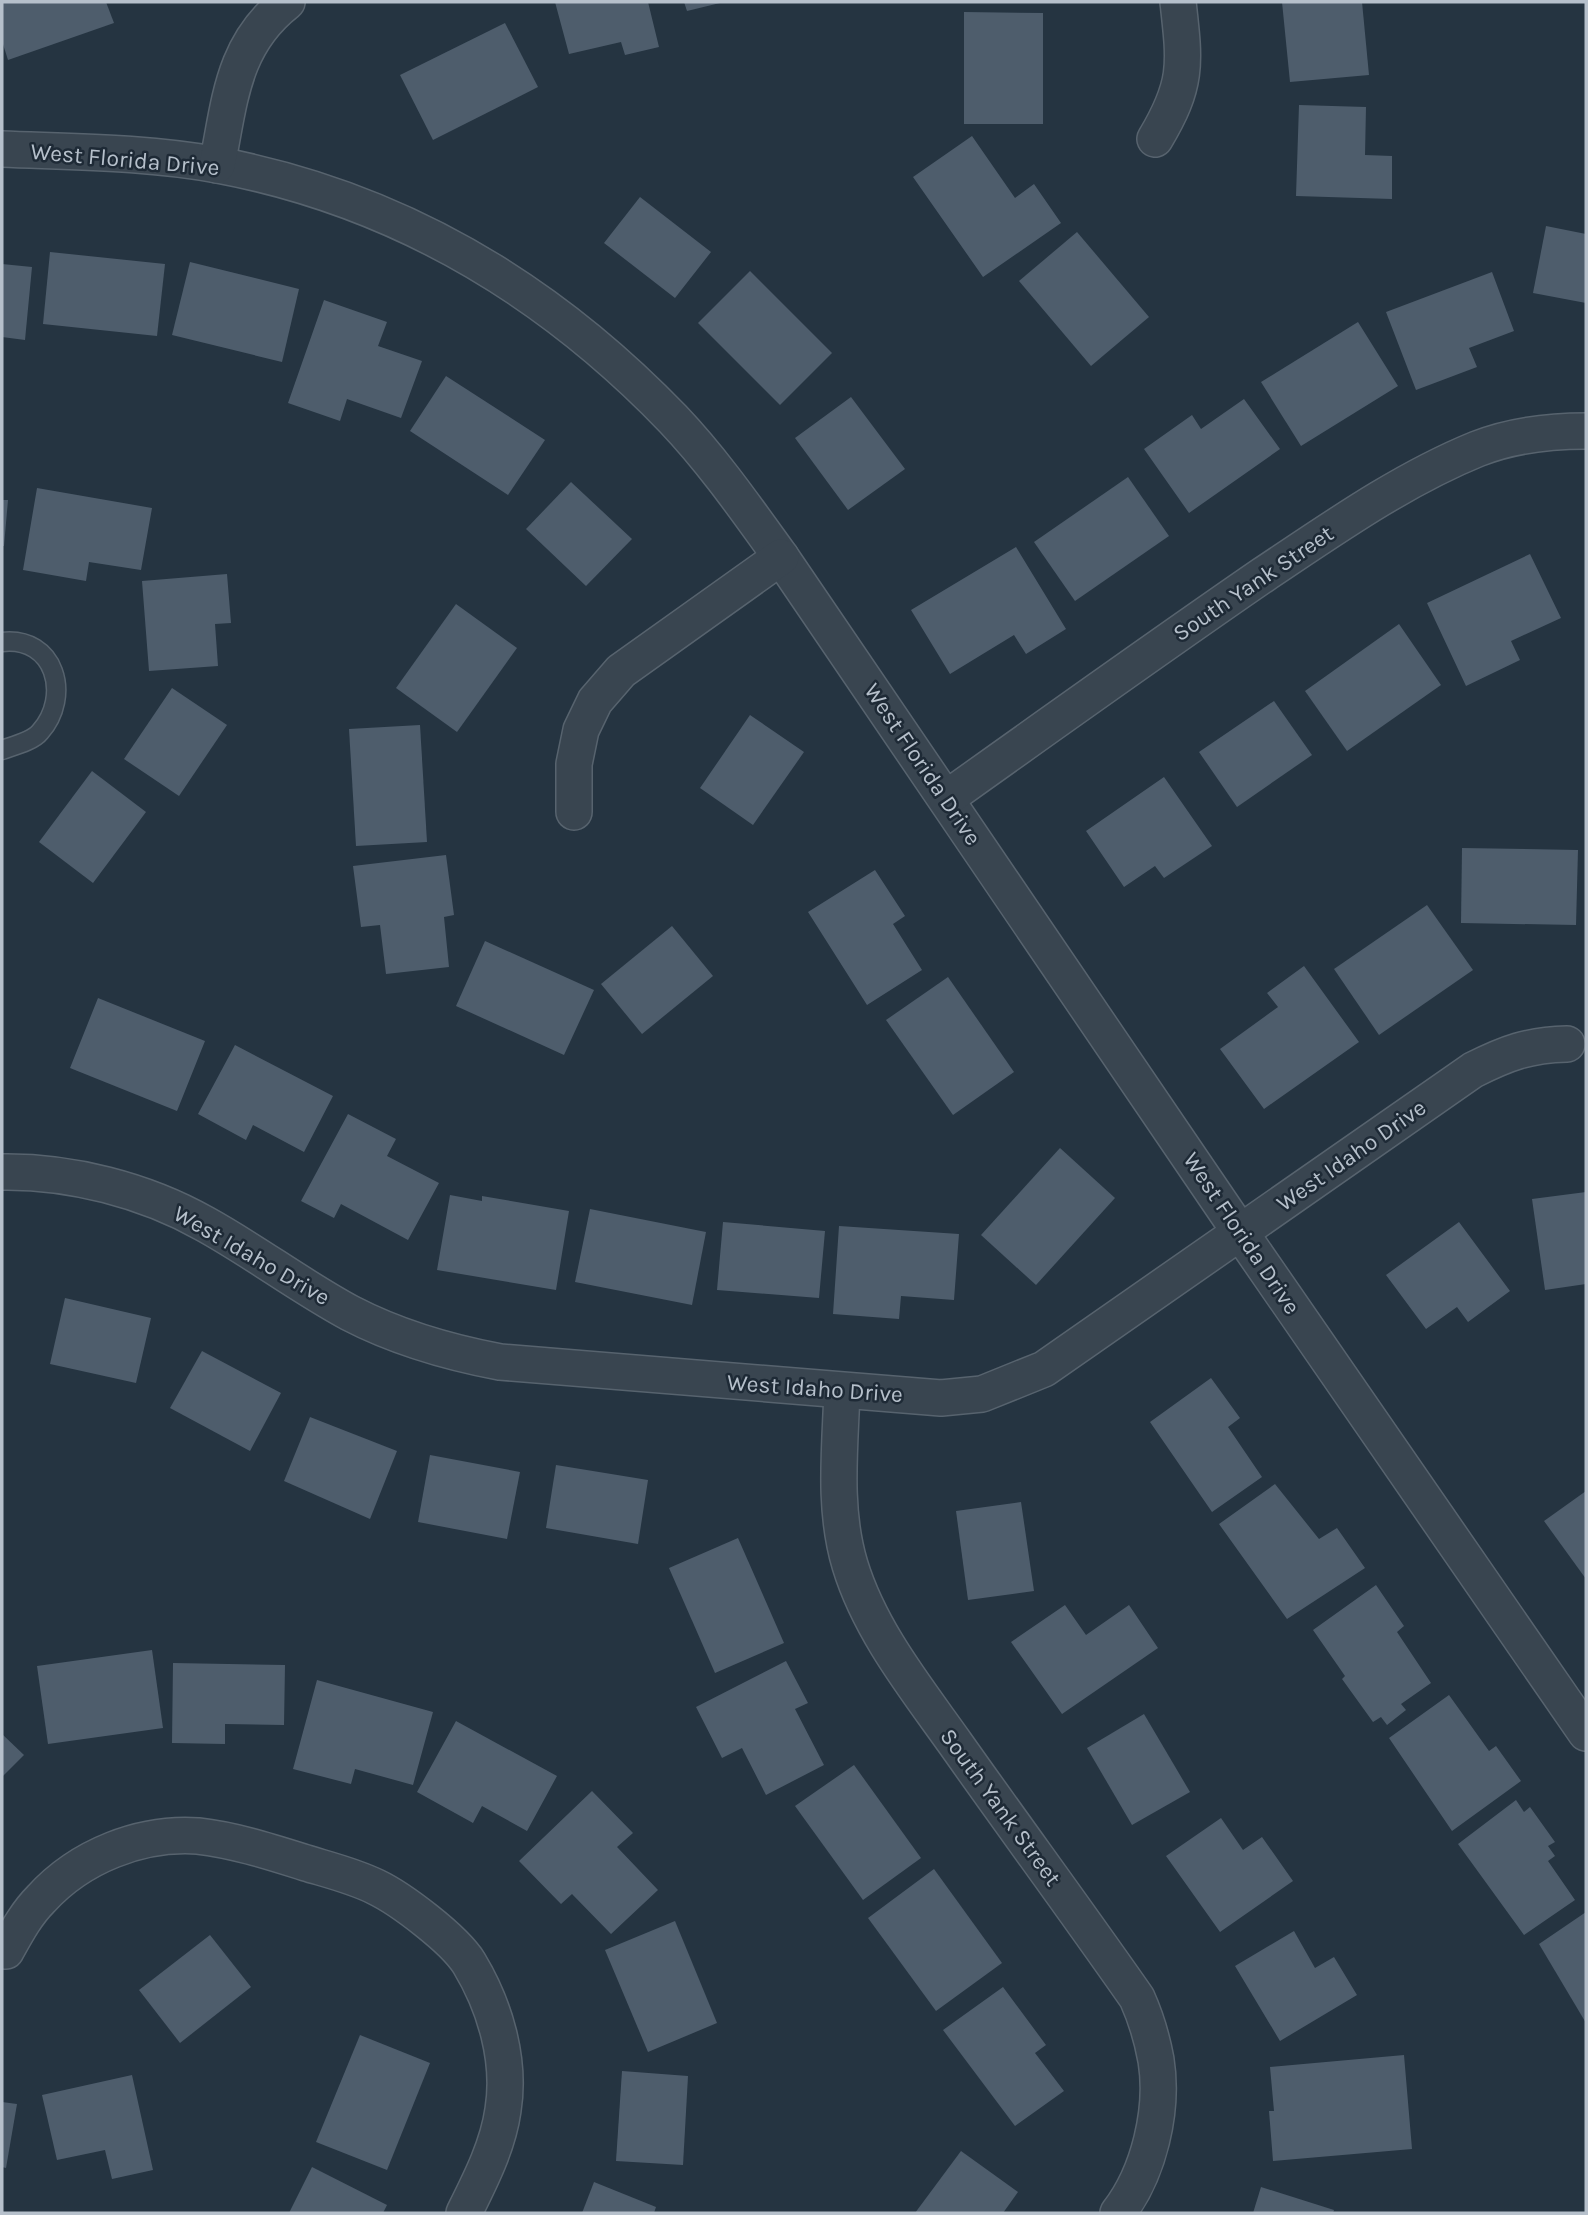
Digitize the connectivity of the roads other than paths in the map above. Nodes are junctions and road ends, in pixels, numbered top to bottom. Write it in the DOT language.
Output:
graph roads {
  1 [pos="287,2"];
  2 [pos="1178,2"];
  3 [pos="1155,139"];
  4 [pos="2,149"];
  5 [pos="217,165"];
  6 [pos="1586,431"];
  7 [pos="781,557"];
  8 [pos="2,642"];
  9 [pos="2,750"];
  10 [pos="947,798"];
  11 [pos="574,811"];
  12 [pos="1567,1044"];
  13 [pos="2,1172"];
  14 [pos="1240,1233"];
  15 [pos="842,1391"];
  16 [pos="1581,1714"];
  17 [pos="6,1951"];
  18 [pos="464,2213"];
  19 [pos="1118,2213"];
  1 -- 5 [label="street"];
  2 -- 3 [label="street"];
  4 -- 5 [label="street, West Florida Drive"];
  5 -- 7 [label="street, West Florida Drive"];
  6 -- 10 [label="street, South Yank Street"];
  7 -- 10 [label="street, West Florida Drive"];
  7 -- 11 [label="street"];
  8 -- 9 [label="lane"];
  10 -- 14 [label="street, West Florida Drive"];
  12 -- 14 [label="street, West Idaho Drive"];
  13 -- 15 [label="street, West Idaho Drive"];
  14 -- 15 [label="street, West Idaho Drive"];
  14 -- 16 [label="street, West Florida Drive"];
  15 -- 19 [label="street, South Yank Street"];
  17 -- 18 [label="street"];
}
